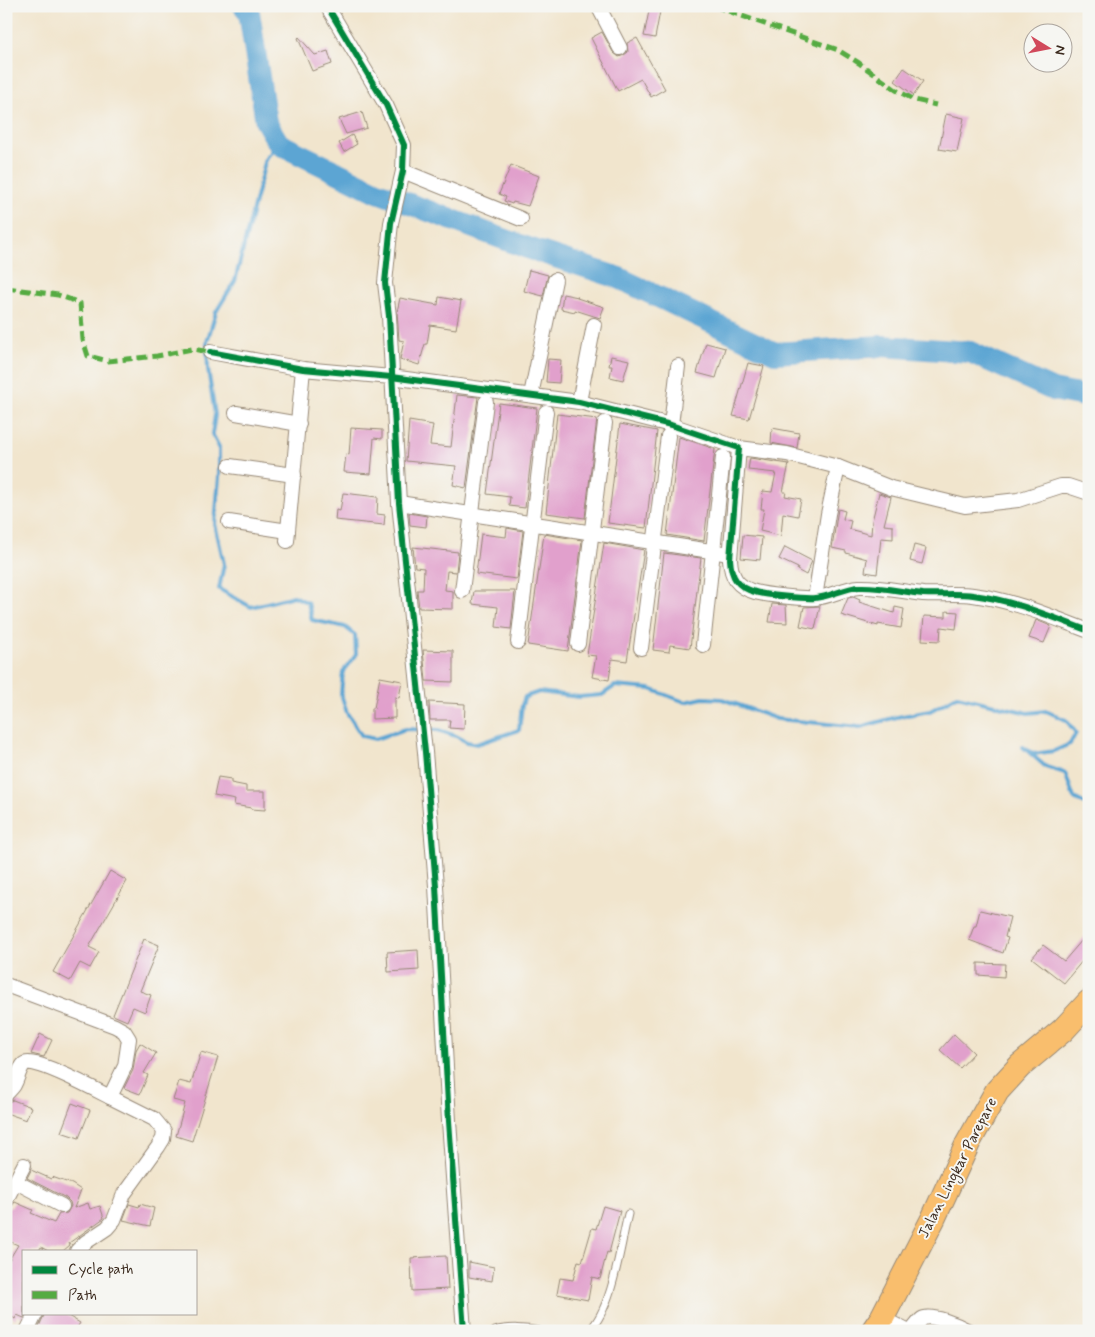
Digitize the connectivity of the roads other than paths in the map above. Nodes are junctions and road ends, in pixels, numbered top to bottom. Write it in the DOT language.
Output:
graph roads {
  1 [pos="327,6"];
  2 [pos="598,6"];
  3 [pos="620,48"];
  4 [pos="403,171"];
  5 [pos="521,219"];
  6 [pos="555,280"];
  7 [pos="594,325"];
  8 [pos="210,352"];
  9 [pos="678,366"];
  10 [pos="303,369"];
  11 [pos="391,377"];
  12 [pos="531,395"];
  13 [pos="486,402"];
  14 [pos="579,402"];
  15 [pos="546,412"];
  16 [pos="236,413"];
  17 [pos="605,423"];
  18 [pos="298,424"];
  19 [pos="670,430"];
  20 [pos="739,448"];
  21 [pos="723,457"];
  22 [pos="230,466"];
  23 [pos="838,467"];
  24 [pos="294,475"];
  25 [pos="1089,492"];
  26 [pos="398,503"];
  27 [pos="472,514"];
  28 [pos="228,522"];
  29 [pos="532,524"];
  30 [pos="592,533"];
  31 [pos="654,542"];
  32 [pos="713,551"];
  33 [pos="730,554"];
  34 [pos="462,591"];
  35 [pos="815,598"];
  36 [pos="1089,631"];
  37 [pos="518,642"];
  38 [pos="578,644"];
  39 [pos="703,645"];
  40 [pos="641,648"];
  41 [pos="6,985"];
  42 [pos="1089,1002"];
  43 [pos="6,1094"];
  44 [pos="110,1097"];
  45 [pos="24,1165"];
  46 [pos="16,1182"];
  47 [pos="6,1200"];
  48 [pos="62,1206"];
  49 [pos="628,1214"];
  50 [pos="79,1250"];
  51 [pos="36,1314"];
  52 [pos="877,1324"];
  53 [pos="27,1331"];
  54 [pos="464,1331"];
  55 [pos="495,1331"];
  56 [pos="539,1331"];
  57 [pos="589,1331"];
  58 [pos="907,1331"];
  59 [pos="911,1331"];
  60 [pos="969,1331"];
  1 -- 4 [label="street"];
  2 -- 3 [label="street"];
  4 -- 5 [label="street"];
  4 -- 11 [label="street"];
  6 -- 12 [label="street"];
  7 -- 14 [label="street"];
  8 -- 10 [label="street"];
  9 -- 19 [label="street"];
  10 -- 11 [label="street"];
  10 -- 18 [label="street"];
  11 -- 12 [label="street"];
  11 -- 26 [label="street"];
  12 -- 14 [label="street"];
  13 -- 27 [label="street"];
  14 -- 19 [label="street"];
  15 -- 29 [label="street"];
  16 -- 18 [label="street"];
  17 -- 30 [label="street"];
  18 -- 24 [label="street"];
  19 -- 20 [label="street"];
  19 -- 31 [label="street"];
  20 -- 23 [label="street"];
  20 -- 33 [label="street"];
  21 -- 32 [label="street"];
  22 -- 24 [label="street"];
  23 -- 25 [label="street"];
  23 -- 35 [label="street"];
  24 -- 28 [label="street"];
  26 -- 27 [label="street"];
  26 -- 54 [label="street"];
  27 -- 29 [label="street"];
  27 -- 34 [label="street"];
  29 -- 30 [label="street"];
  29 -- 37 [label="street"];
  30 -- 31 [label="street"];
  30 -- 38 [label="street"];
  31 -- 32 [label="street"];
  31 -- 40 [label="street"];
  32 -- 33 [label="street"];
  32 -- 39 [label="street"];
  33 -- 35 [label="street"];
  35 -- 36 [label="street"];
  41 -- 44 [label="street"];
  42 -- 52 [label="highway, Jalan Lingkar Parepare"];
  43 -- 44 [label="street"];
  44 -- 50 [label="street"];
  45 -- 46 [label="street"];
  46 -- 47 [label="street"];
  46 -- 48 [label="street"];
  49 -- 57 [label="lane"];
  51 -- 53 [label="street"];
  52 -- 58 [label="street"];
  55 -- 56 [label="lane"];
  59 -- 60 [label="street"];
}
